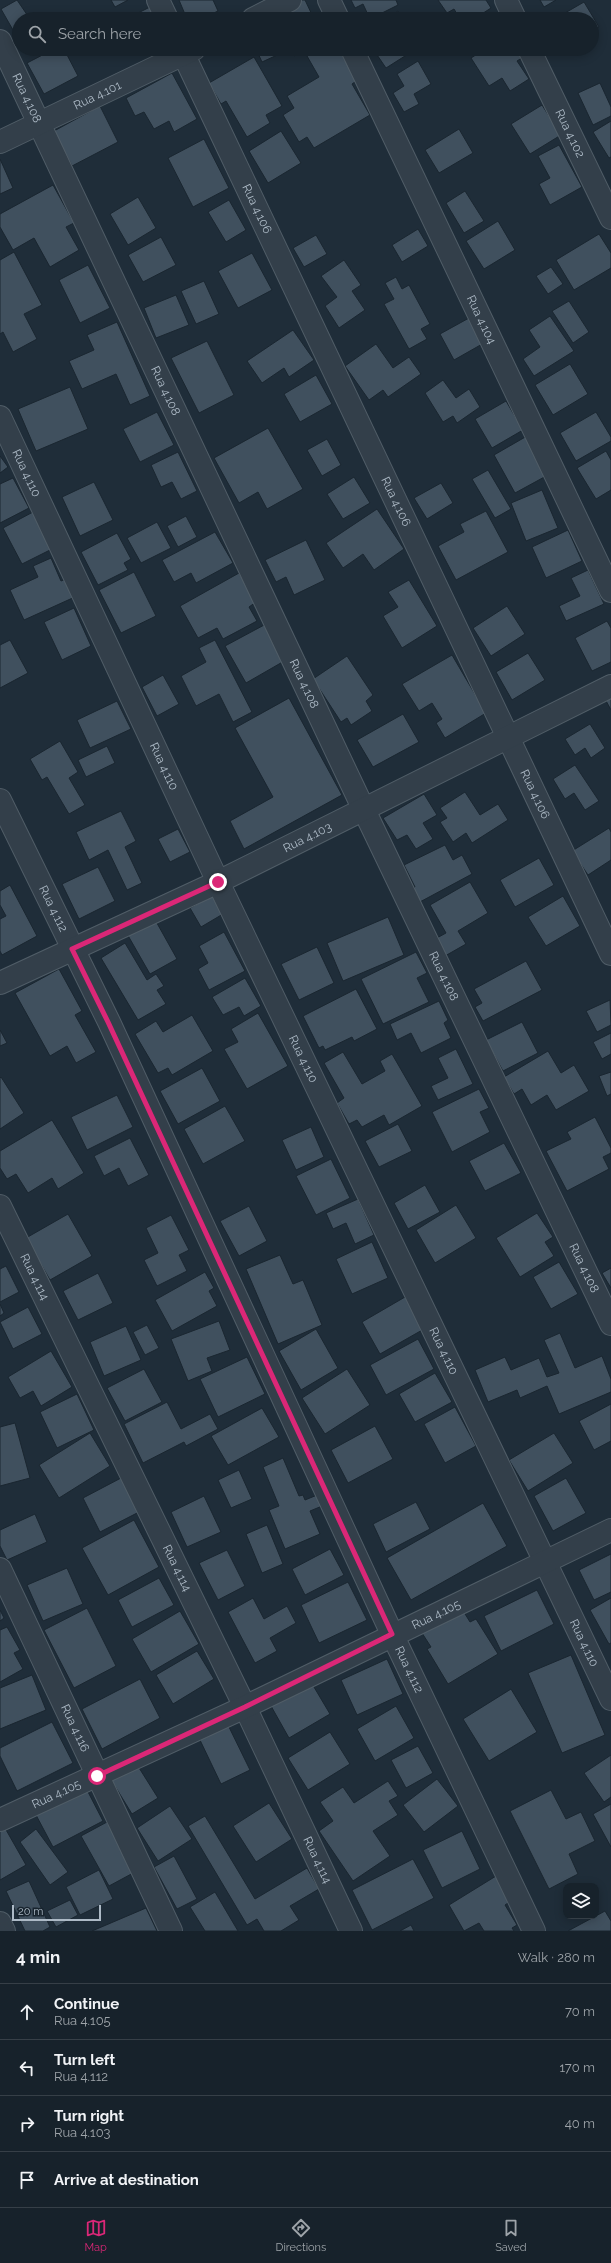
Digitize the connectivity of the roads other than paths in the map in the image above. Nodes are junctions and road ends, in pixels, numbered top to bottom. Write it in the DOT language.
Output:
graph roads {
  1 [pos="158,0"];
  2 [pos="290,0"];
  3 [pos="329,0"];
  4 [pos="506,0"];
  5 [pos="164,12"];
  6 [pos="267,12"];
  7 [pos="335,12"];
  8 [pos="512,12"];
  9 [pos="0,41"];
  10 [pos="176,56"];
  11 [pos="188,56"];
  12 [pos="355,56"];
  13 [pos="533,56"];
  14 [pos="38,124"];
  15 [pos="0,142"];
  16 [pos="611,218"];
  17 [pos="0,417"];
  18 [pos="611,591"];
  19 [pos="611,686"];
  20 [pos="509,738"];
  21 [pos="0,800"];
  22 [pos="364,810"];
  23 [pos="218,882"];
  24 [pos="72,949"];
  25 [pos="611,954"];
  26 [pos="0,983"];
  27 [pos="0,1206"];
  28 [pos="611,1324"];
  29 [pos="611,1530"];
  30 [pos="545,1562"];
  31 [pos="0,1570"];
  32 [pos="392,1634"];
  33 [pos="611,1699"];
  34 [pos="245,1707"];
  35 [pos="97,1776"];
  36 [pos="0,1820"];
  37 [pos="0,1923"];
  38 [pos="4,1931"];
  39 [pos="171,1931"];
  40 [pos="351,1931"];
  41 [pos="534,1931"];
  1 -- 5 [label="street"];
  2 -- 6 [label="street"];
  3 -- 7 [label="street"];
  4 -- 8 [label="street"];
  9 -- 14 [label="street, Rua 4.108"];
  10 -- 14 [label="street, Rua 4.101"];
  11 -- 20 [label="street, Rua 4.106"];
  12 -- 18 [label="street, Rua 4.104"];
  13 -- 16 [label="street, Rua 4.102"];
  14 -- 15 [label="street, Rua 4.101"];
  14 -- 22 [label="street, Rua 4.108"];
  17 -- 23 [label="street, Rua 4.110"];
  19 -- 20 [label="street, Rua 4.103"];
  20 -- 22 [label="street, Rua 4.103"];
  20 -- 25 [label="street, Rua 4.106"];
  21 -- 24 [label="street, Rua 4.112"];
  22 -- 23 [label="street, Rua 4.103"];
  22 -- 28 [label="street, Rua 4.108"];
  23 -- 24 [label="street, Rua 4.103"];
  23 -- 30 [label="street, Rua 4.110"];
  24 -- 26 [label="street, Rua 4.103"];
  24 -- 32 [label="street, Rua 4.112"];
  27 -- 34 [label="street, Rua 4.114"];
  29 -- 30 [label="street, Rua 4.105"];
  30 -- 32 [label="street, Rua 4.105"];
  30 -- 33 [label="street, Rua 4.110"];
  31 -- 35 [label="street, Rua 4.116"];
  32 -- 34 [label="street, Rua 4.105"];
  32 -- 41 [label="street, Rua 4.112"];
  34 -- 35 [label="street, Rua 4.105"];
  34 -- 40 [label="street, Rua 4.114"];
  35 -- 36 [label="street, Rua 4.105"];
  35 -- 39 [label="street, Rua 4.116"];
  37 -- 38 [label="street"];
}
